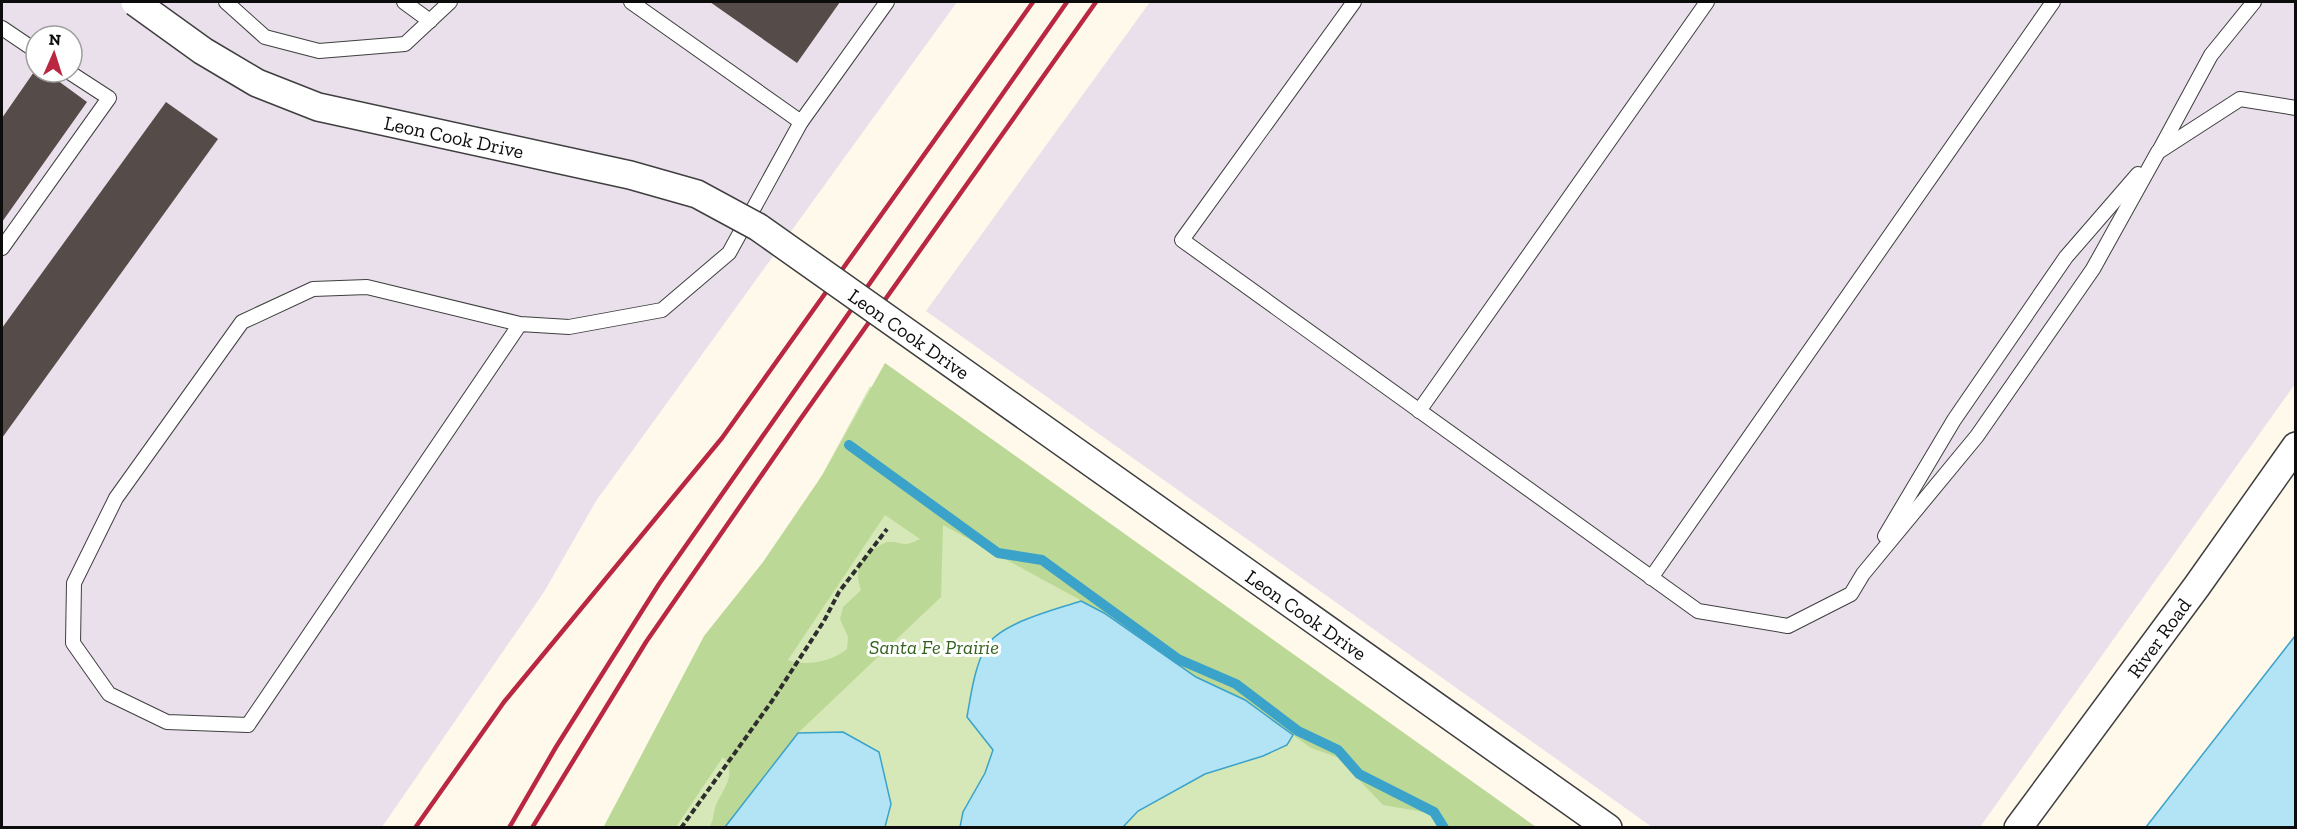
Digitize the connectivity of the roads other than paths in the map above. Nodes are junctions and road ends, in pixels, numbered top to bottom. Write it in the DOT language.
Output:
graph roads {
  1 [pos="135,2"];
  2 [pos="226,2"];
  3 [pos="404,2"];
  4 [pos="450,2"];
  5 [pos="631,2"];
  6 [pos="886,2"];
  7 [pos="1354,2"];
  8 [pos="1707,2"];
  9 [pos="2053,2"];
  10 [pos="2254,2"];
  11 [pos="430,21"];
  12 [pos="2,28"];
  13 [pos="24,43"];
  14 [pos="84,82"];
  15 [pos="2295,108"];
  16 [pos="801,122"];
  17 [pos="2158,152"];
  18 [pos="2,248"];
  19 [pos="520,324"];
  20 [pos="1419,411"];
  21 [pos="2295,446"];
  22 [pos="1863,574"];
  23 [pos="1651,578"];
  24 [pos="1608,828"];
  25 [pos="2018,828"];
  1 -- 24 [label="street, Leon Cook Drive, bridge"];
  2 -- 11 [label="lane"];
  3 -- 11 [label="lane"];
  4 -- 11 [label="lane"];
  5 -- 16 [label="lane"];
  6 -- 16 [label="lane"];
  7 -- 20 [label="lane"];
  8 -- 20 [label="lane"];
  9 -- 23 [label="lane"];
  10 -- 17 [label="lane"];
  12 -- 13 [label="lane"];
  14 -- 18 [label="lane"];
  15 -- 17 [label="lane"];
  16 -- 19 [label="lane"];
  17 -- 22 [label="lane"];
  17 -- 22 [label="lane"];
  19 -- 19 [label="lane"];
  20 -- 23 [label="lane"];
  21 -- 25 [label="street, River Road"];
  22 -- 23 [label="lane"];
}
